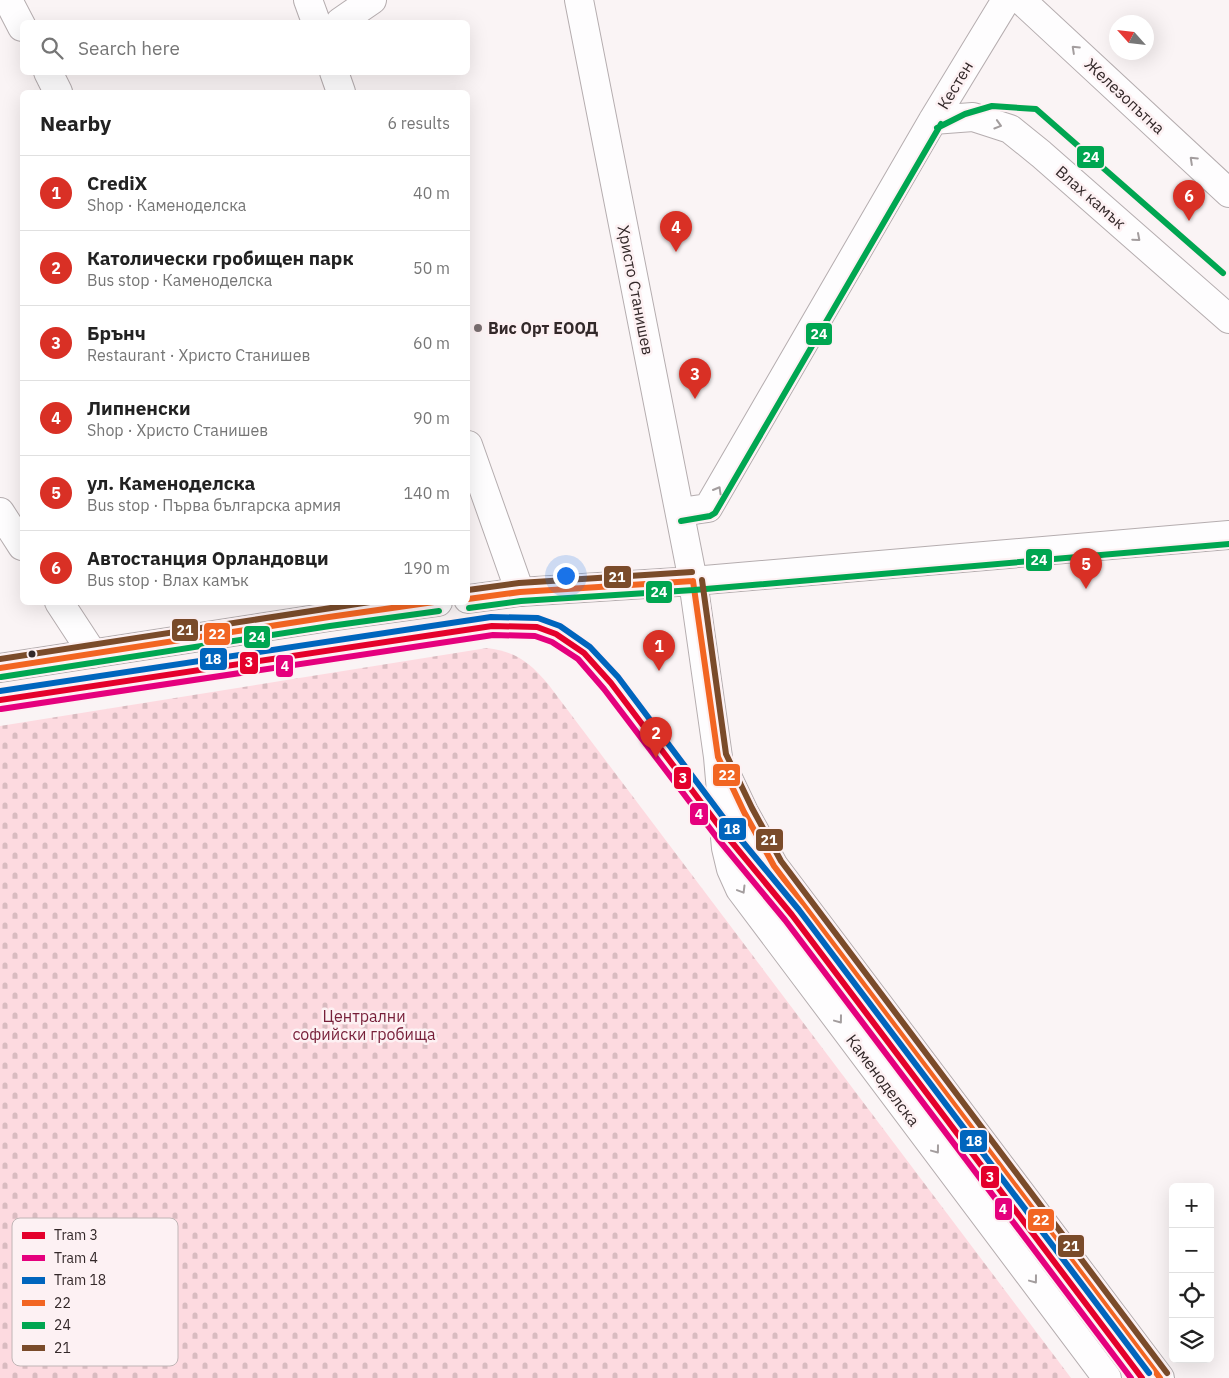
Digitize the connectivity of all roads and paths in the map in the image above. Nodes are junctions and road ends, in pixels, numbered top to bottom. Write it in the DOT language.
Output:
graph roads {
  1 [pos="8,0"];
  2 [pos="308,0"];
  3 [pos="372,0"];
  4 [pos="580,0"];
  5 [pos="1006,0"];
  6 [pos="1021,0"];
  7 [pos="315,20"];
  8 [pos="343,20"];
  9 [pos="20,23"];
  10 [pos="50,75"];
  11 [pos="335,75"];
  12 [pos="57,90"];
  13 [pos="340,90"];
  14 [pos="934,120"];
  15 [pos="1229,194"];
  16 [pos="1229,319"];
  17 [pos="470,451"];
  18 [pos="0,512"];
  19 [pos="680,512"];
  20 [pos="1229,535"];
  21 [pos="20,543"];
  22 [pos="693,580"];
  23 [pos="520,592"];
  24 [pos="470,599"];
  25 [pos="61,605"];
  26 [pos="396,605"];
  27 [pos="326,610"];
  28 [pos="93,654"];
  29 [pos="0,668"];
  30 [pos="718,757"];
  31 [pos="1107,1378"];
  32 [pos="1160,1378"];
  1 -- 9 [label="street"];
  2 -- 7 [label="street"];
  3 -- 8 [label="street"];
  4 -- 19 [label="street, Христо Станишев"];
  5 -- 14 [label="street, Кестен"];
  15 -- 6 [label="street, Железопътна, one-way"];
  10 -- 12 [label="street"];
  11 -- 13 [label="street"];
  14 -- 16 [label="street, Влах камък, one-way"];
  19 -- 14 [label="street, Кестен, one-way"];
  17 -- 23 [label="street"];
  18 -- 21 [label="street"];
  19 -- 22 [label="street, Христо Станишев"];
  20 -- 22 [label="street"];
  22 -- 23 [label="street"];
  22 -- 30 [label="street, Каменоделска"];
  23 -- 24 [label="street"];
  25 -- 28 [label="street"];
  26 -- 27 [label="street"];
  27 -- 28 [label="street"];
  28 -- 29 [label="street"];
  30 -- 31 [label="street, Каменоделска, one-way"];
  30 -- 32 [label="street, Каменоделска"];
}
